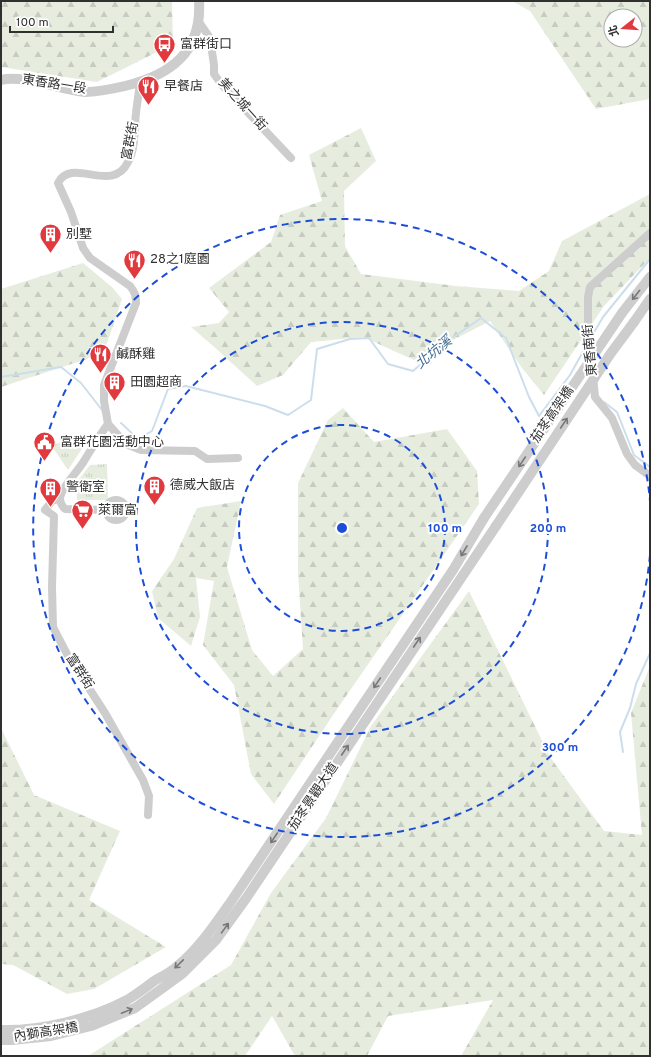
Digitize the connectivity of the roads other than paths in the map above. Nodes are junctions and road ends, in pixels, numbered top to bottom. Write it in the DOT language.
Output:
graph roads {
  1 [pos="199,1"];
  2 [pos="199,22"];
  3 [pos="1,80"];
  4 [pos="140,82"];
  5 [pos="291,158"];
  6 [pos="650,233"];
  7 [pos="650,277"];
  8 [pos="650,299"];
  9 [pos="108,424"];
  10 [pos="238,458"];
  11 [pos="650,476"];
  12 [pos="60,498"];
  13 [pos="62,506"];
  14 [pos="105,510"];
  15 [pos="54,516"];
  16 [pos="484,518"];
  17 [pos="496,526"];
  18 [pos="148,816"];
  19 [pos="89,1021"];
  20 [pos="1,1030"];
  21 [pos="1,1040"];
  1 -- 2 [label="street, 東香路一段"];
  2 -- 4 [label="street, 東香路一段"];
  2 -- 5 [label="street, 美之城一街"];
  3 -- 4 [label="street, 東香路一段"];
  4 -- 9 [label="street, 富群街"];
  6 -- 11 [label="street, 東香南街"];
  7 -- 16 [label="street, 茄苳高架橋, one-way, bridge"];
  17 -- 8 [label="street, 茄苳高架橋, one-way, bridge"];
  9 -- 10 [label="street"];
  9 -- 12 [label="street"];
  12 -- 13 [label="street"];
  12 -- 15 [label="street"];
  13 -- 14 [label="street"];
  13 -- 15 [label="street"];
  15 -- 18 [label="street, 富群街"];
  16 -- 19 [label="street, 茄苳景觀大道, one-way"];
  19 -- 17 [label="street, 茄苳景觀大道, one-way"];
  19 -- 20 [label="street, 內獅高架橋"];
  19 -- 21 [label="street, 內獅高架橋"];
}
